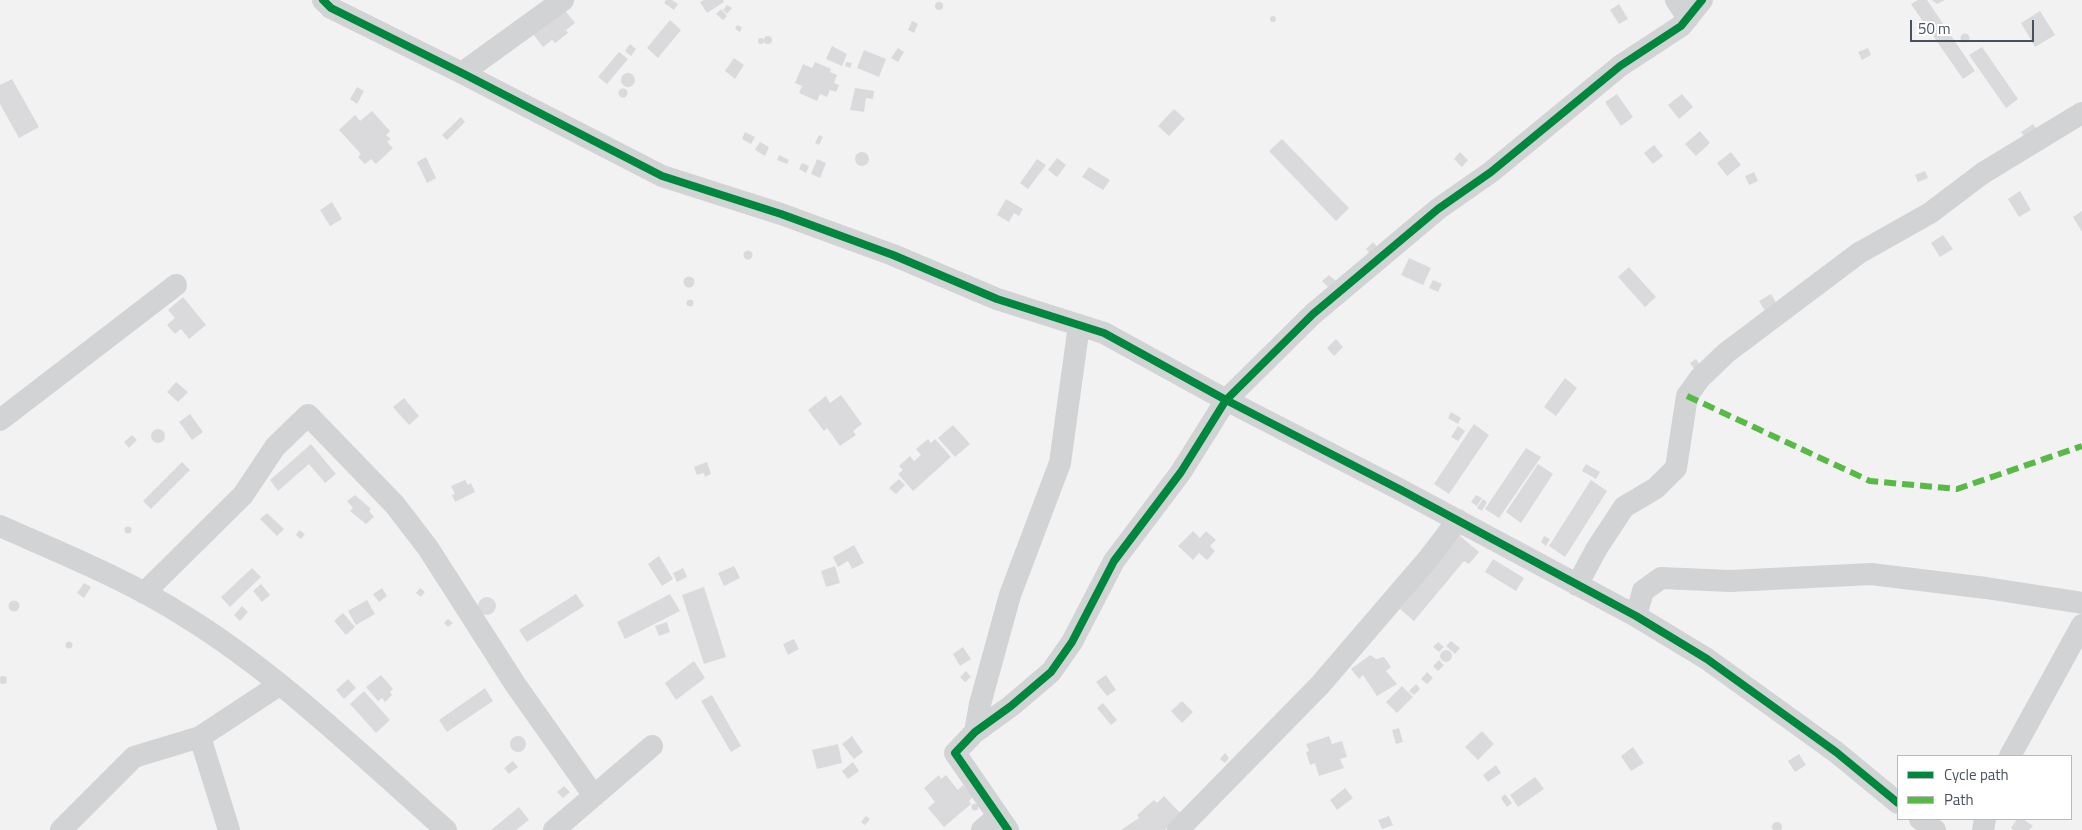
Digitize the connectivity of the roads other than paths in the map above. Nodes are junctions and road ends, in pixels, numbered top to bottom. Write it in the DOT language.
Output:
graph roads {
  1 [pos="323,0"];
  2 [pos="563,0"];
  3 [pos="1702,0"];
  4 [pos="1682,9"];
  5 [pos="462,73"];
  6 [pos="2082,113"];
  7 [pos="176,285"];
  8 [pos="1079,325"];
  9 [pos="1226,400"];
  10 [pos="0,420"];
  11 [pos="1458,520"];
  12 [pos="0,526"];
  13 [pos="1577,585"];
  14 [pos="144,593"];
  15 [pos="2082,603"];
  16 [pos="1636,616"];
  17 [pos="2082,624"];
  18 [pos="279,685"];
  19 [pos="975,732"];
  20 [pos="200,737"];
  21 [pos="652,746"];
  22 [pos="2011,755"];
  23 [pos="594,796"];
  24 [pos="1897,802"];
  25 [pos="996,825"];
  26 [pos="61,830"];
  27 [pos="229,830"];
  28 [pos="446,830"];
  29 [pos="554,830"];
  30 [pos="1178,830"];
  1 -- 5 [label="street"];
  2 -- 5 [label="street"];
  3 -- 4 [label="street"];
  4 -- 9 [label="street"];
  5 -- 8 [label="street"];
  6 -- 13 [label="street"];
  7 -- 10 [label="street"];
  8 -- 9 [label="street"];
  8 -- 19 [label="street"];
  9 -- 11 [label="street"];
  9 -- 19 [label="street"];
  11 -- 13 [label="street"];
  11 -- 30 [label="street"];
  12 -- 14 [label="street"];
  13 -- 16 [label="street"];
  14 -- 18 [label="street"];
  14 -- 23 [label="street"];
  15 -- 16 [label="street"];
  16 -- 24 [label="street"];
  17 -- 22 [label="street"];
  18 -- 20 [label="street"];
  18 -- 28 [label="street"];
  19 -- 25 [label="street"];
  20 -- 26 [label="street"];
  20 -- 27 [label="street"];
  21 -- 23 [label="street"];
  23 -- 29 [label="street"];
}
